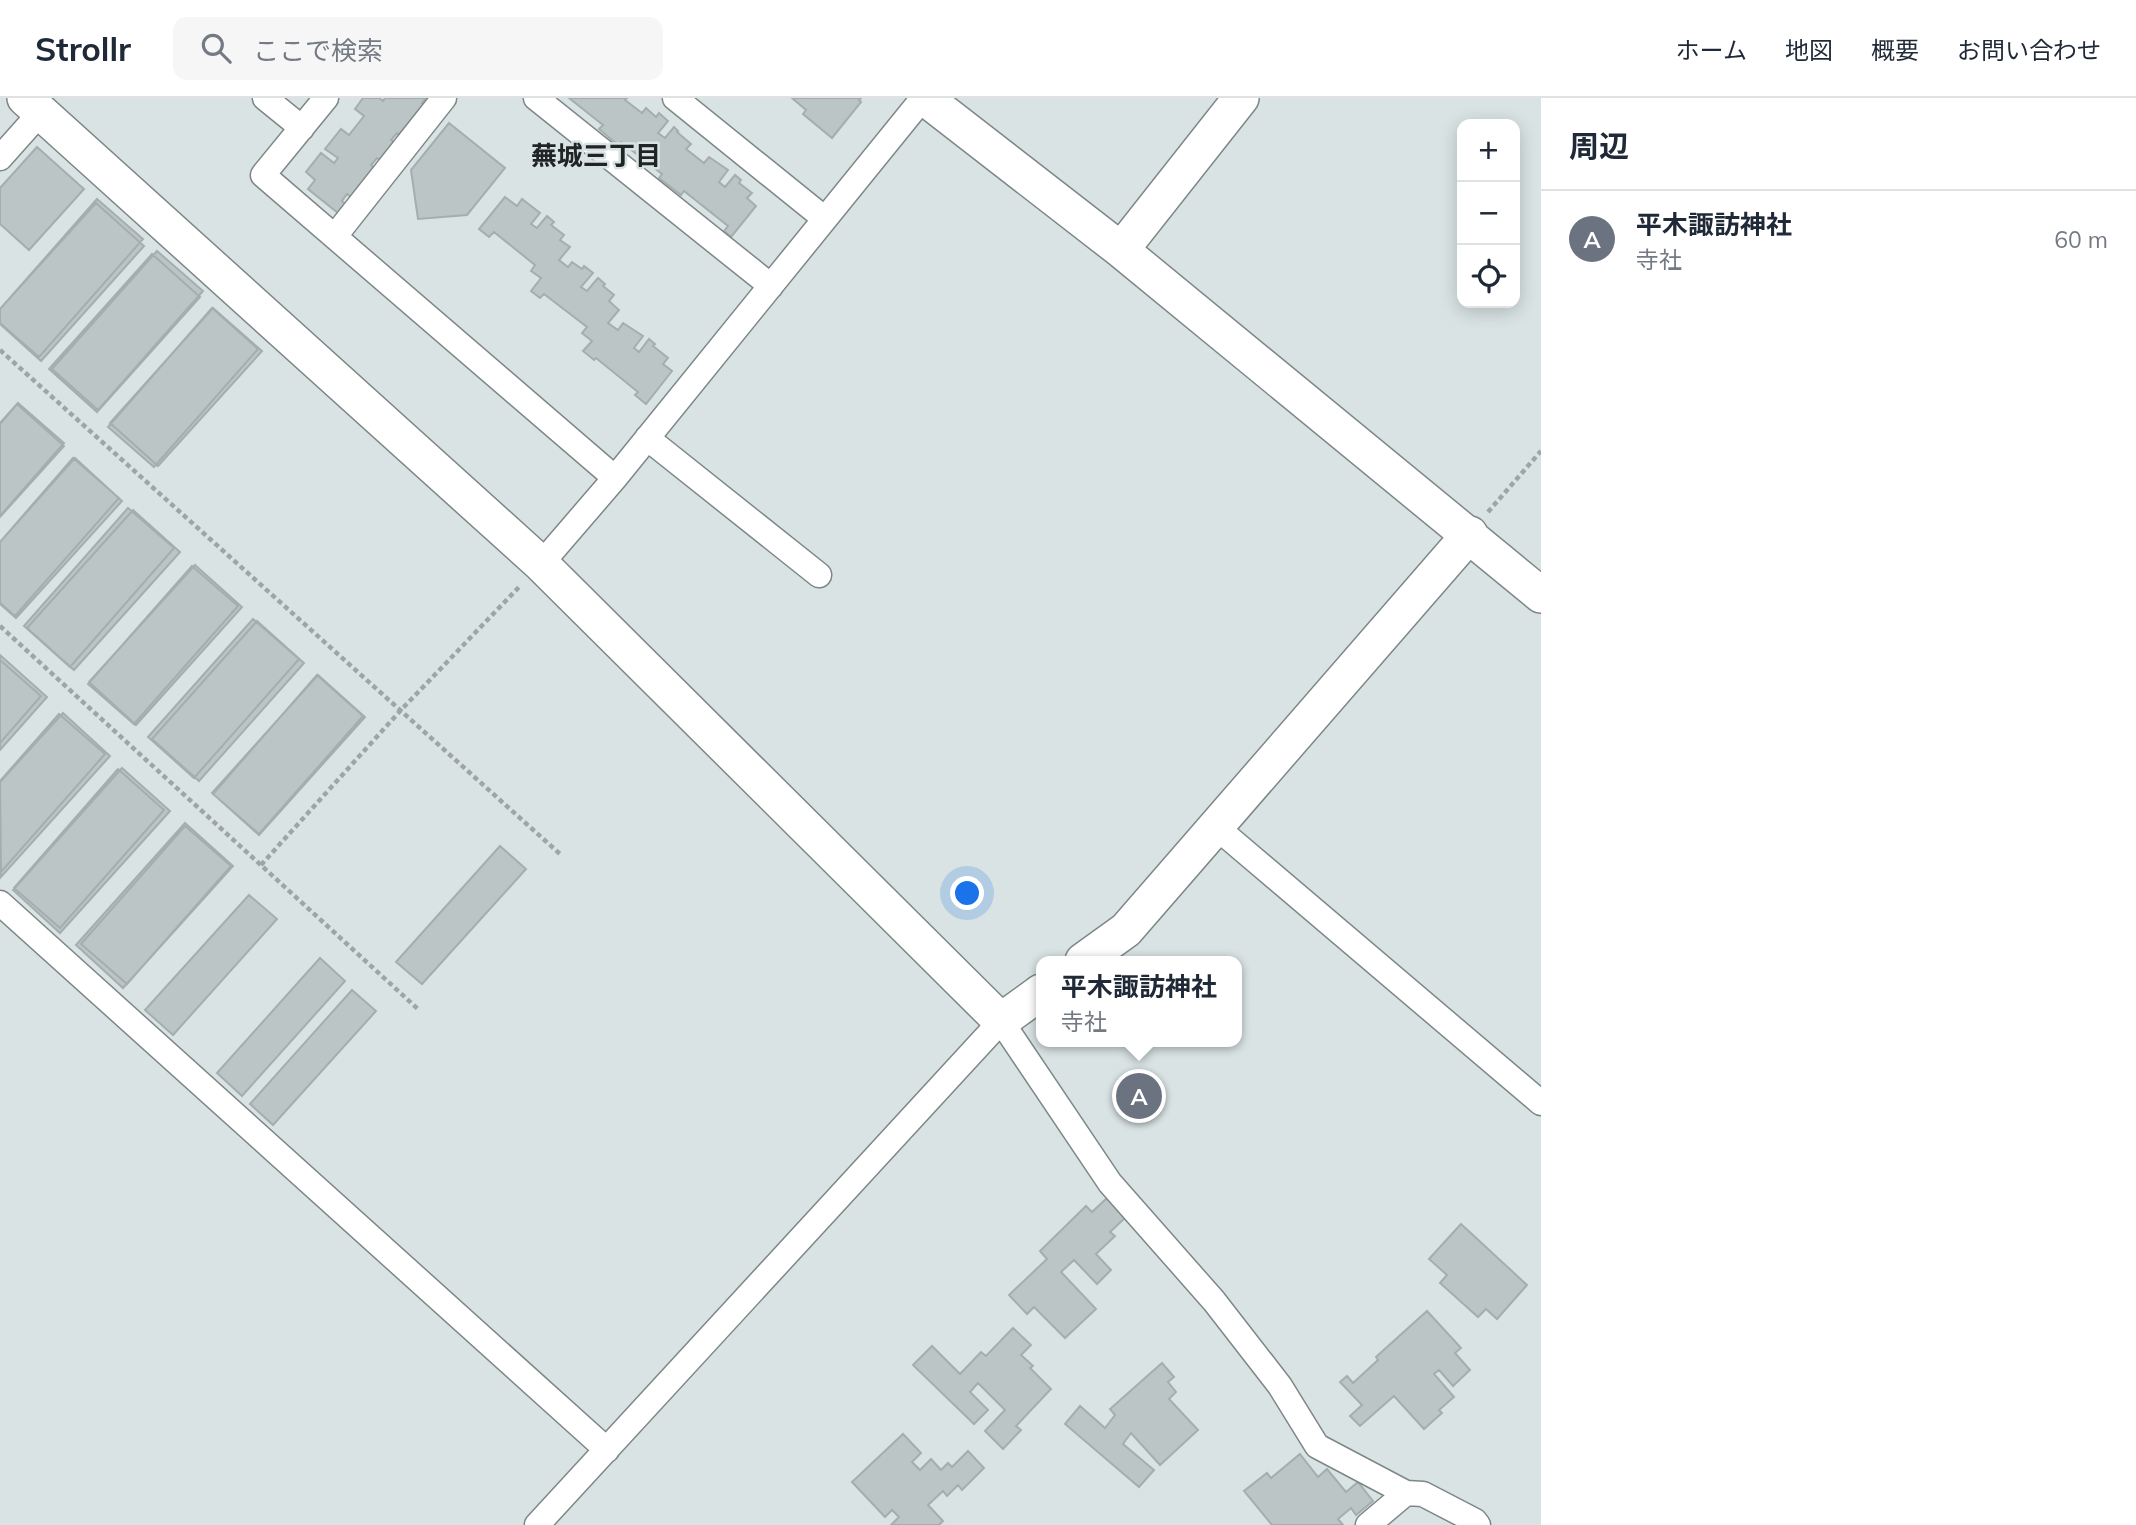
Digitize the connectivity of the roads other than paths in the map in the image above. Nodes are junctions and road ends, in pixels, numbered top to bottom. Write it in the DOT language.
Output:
graph roads {
  1 [pos="265,98"];
  2 [pos="326,98"];
  3 [pos="444,98"];
  4 [pos="536,98"];
  5 [pos="675,98"];
  6 [pos="924,98"];
  7 [pos="1241,98"];
  8 [pos="33,105"];
  9 [pos="302,128"];
  10 [pos="0,158"];
  11 [pos="825,219"];
  12 [pos="335,236"];
  13 [pos="1121,250"];
  14 [pos="771,286"];
  15 [pos="648,438"];
  16 [pos="615,478"];
  17 [pos="1470,534"];
  18 [pos="541,564"];
  19 [pos="819,575"];
  20 [pos="1541,595"];
  21 [pos="1229,838"];
  22 [pos="0,903"];
  23 [pos="1090,956"];
  24 [pos="1036,996"];
  25 [pos="1001,1021"];
  26 [pos="1541,1103"];
  27 [pos="607,1450"];
  28 [pos="1406,1493"];
  29 [pos="537,1525"];
  30 [pos="1368,1525"];
  31 [pos="1478,1525"];
  1 -- 9 [label="street"];
  2 -- 9 [label="street"];
  3 -- 12 [label="street"];
  4 -- 14 [label="street"];
  5 -- 11 [label="street"];
  6 -- 11 [label="street"];
  6 -- 13 [label="street"];
  7 -- 13 [label="street"];
  8 -- 10 [label="street"];
  8 -- 18 [label="street"];
  9 -- 12 [label="street"];
  11 -- 14 [label="street"];
  12 -- 16 [label="street"];
  13 -- 17 [label="street"];
  14 -- 15 [label="street"];
  15 -- 16 [label="street"];
  15 -- 19 [label="street"];
  16 -- 18 [label="street"];
  17 -- 20 [label="street"];
  17 -- 23 [label="street"];
  18 -- 25 [label="street"];
  21 -- 26 [label="street"];
  22 -- 27 [label="street"];
  24 -- 25 [label="street"];
  25 -- 27 [label="street"];
  25 -- 28 [label="street"];
  27 -- 29 [label="street"];
  28 -- 30 [label="street"];
  28 -- 31 [label="street"];
}
